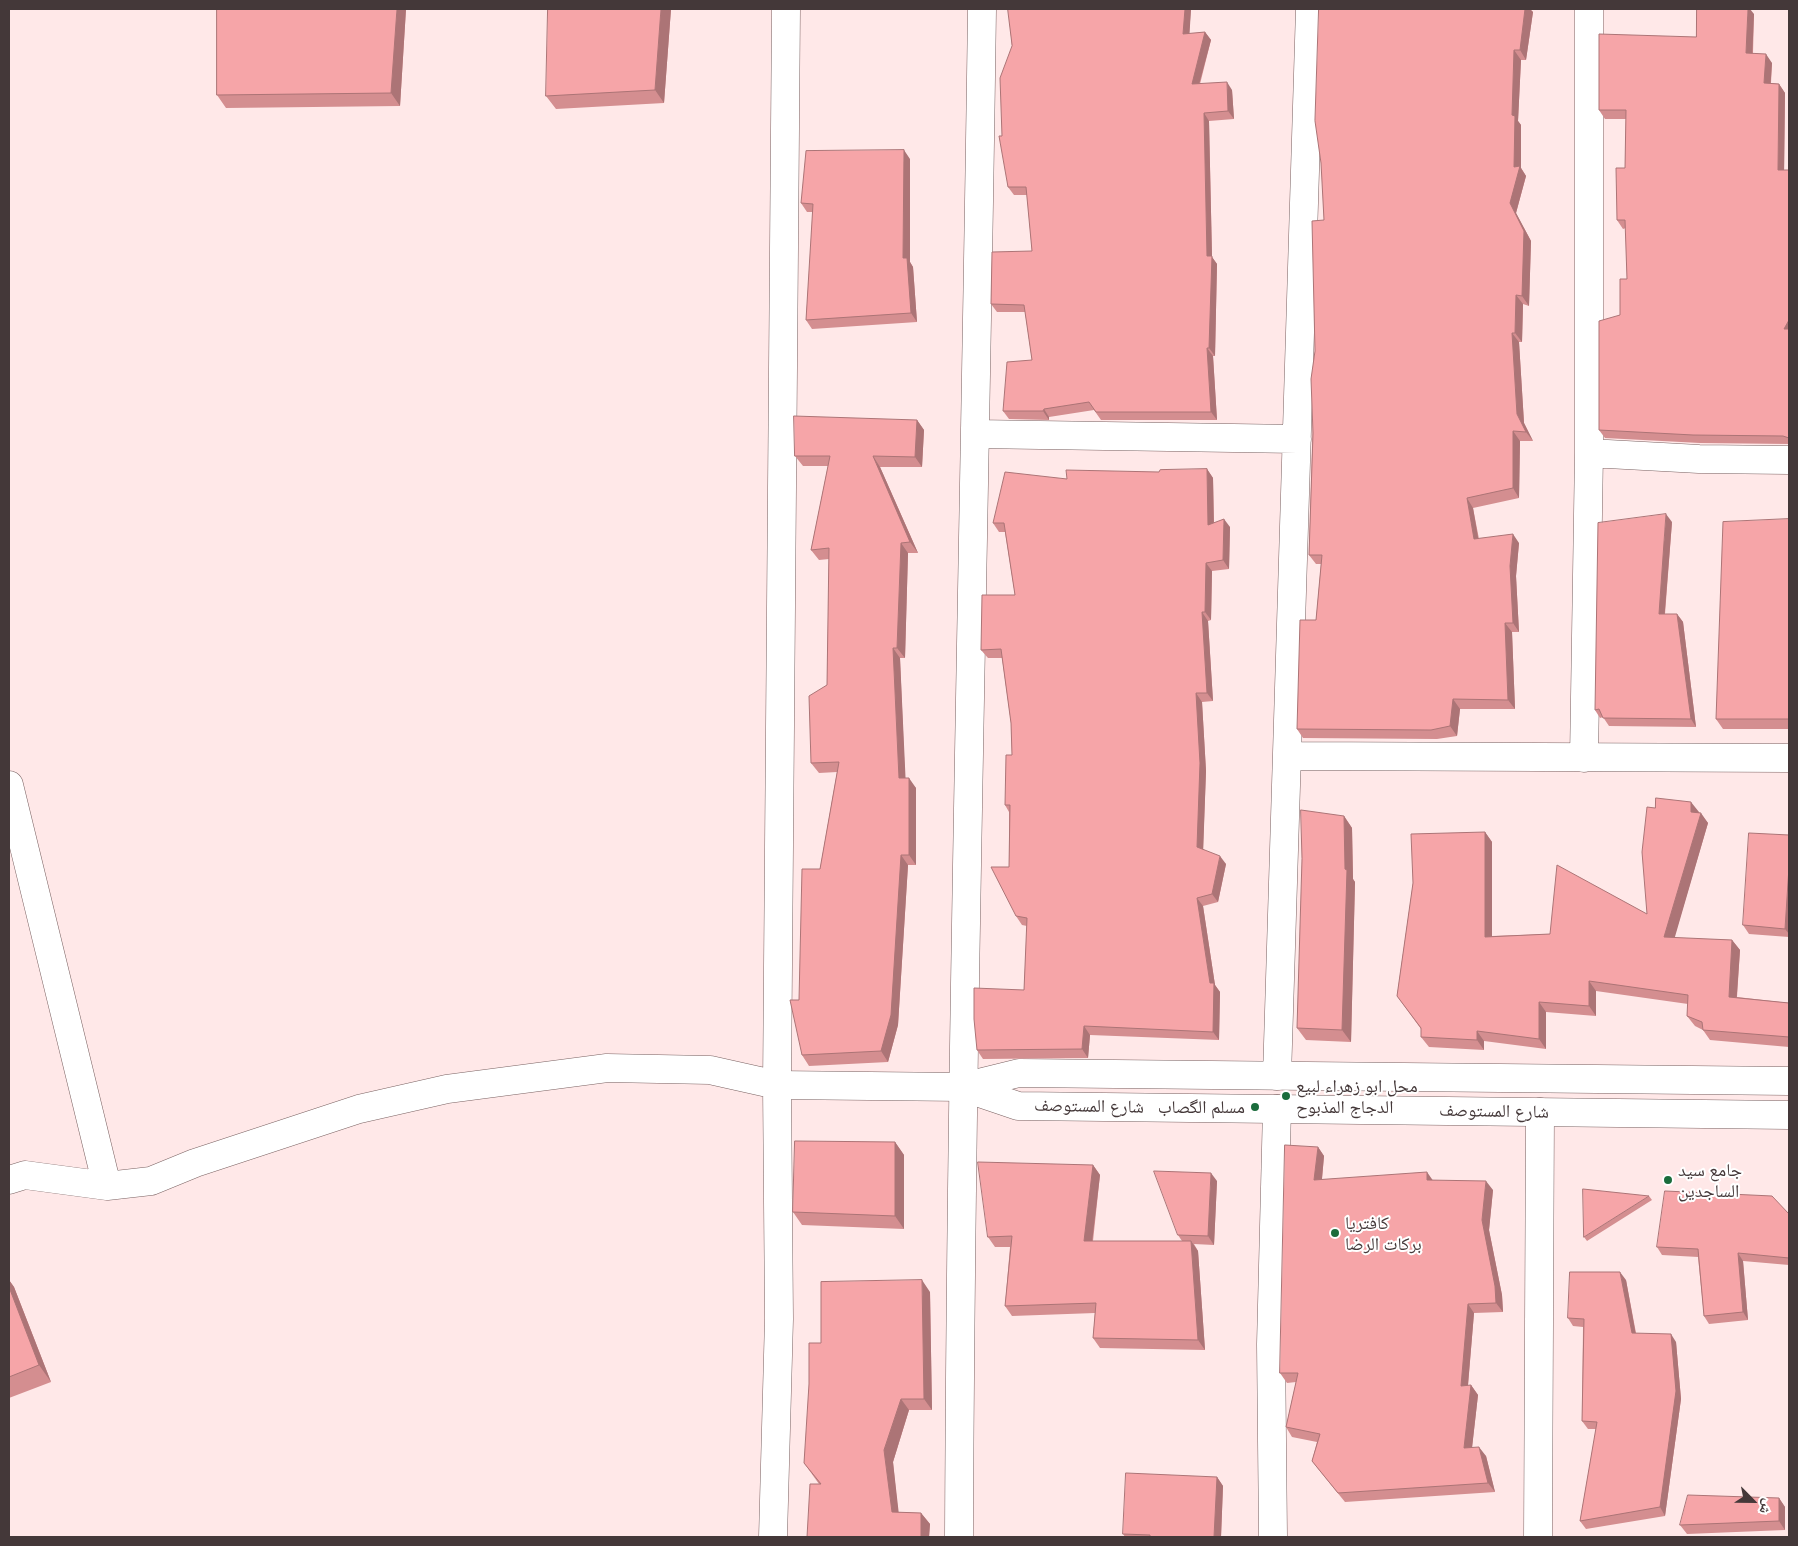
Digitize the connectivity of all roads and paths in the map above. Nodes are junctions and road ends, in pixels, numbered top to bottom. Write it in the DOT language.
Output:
graph roads {
  1 [pos="786,9"];
  2 [pos="982,9"];
  3 [pos="1310,9"];
  4 [pos="1589,9"];
  5 [pos="976,434"];
  6 [pos="1297,439"];
  7 [pos="1589,453"];
  8 [pos="1789,460"];
  9 [pos="1288,756"];
  10 [pos="1584,758"];
  11 [pos="1789,758"];
  12 [pos="9,785"];
  13 [pos="1277,1076"];
  14 [pos="1789,1081"];
  15 [pos="777,1085"];
  16 [pos="962,1087"];
  17 [pos="1277,1109"];
  18 [pos="1540,1112"];
  19 [pos="1789,1115"];
  20 [pos="9,1180"];
  21 [pos="106,1186"];
  22 [pos="774,1537"];
  23 [pos="959,1537"];
  24 [pos="1273,1537"];
  25 [pos="1538,1537"];
  1 -- 15 [label="street"];
  2 -- 5 [label="street"];
  3 -- 6 [label="street"];
  4 -- 7 [label="street"];
  5 -- 6 [label="street"];
  5 -- 16 [label="street"];
  6 -- 9 [label="street"];
  7 -- 8 [label="street"];
  7 -- 10 [label="street"];
  9 -- 10 [label="street"];
  9 -- 13 [label="street"];
  10 -- 11 [label="street"];
  12 -- 21 [label="street"];
  13 -- 14 [label="street, شارع المستوصف"];
  13 -- 16 [label="street, شارع المستوصف"];
  13 -- 17 [label="street"];
  15 -- 16 [label="street, شارع المستوصف"];
  15 -- 21 [label="street, شارع المستوصف"];
  15 -- 22 [label="street"];
  16 -- 17 [label="street, شارع المستوصف"];
  16 -- 23 [label="street"];
  17 -- 18 [label="street, شارع المستوصف"];
  17 -- 24 [label="street"];
  18 -- 19 [label="street, شارع المستوصف"];
  18 -- 25 [label="street"];
  20 -- 21 [label="street, شارع المستوصف"];
}
